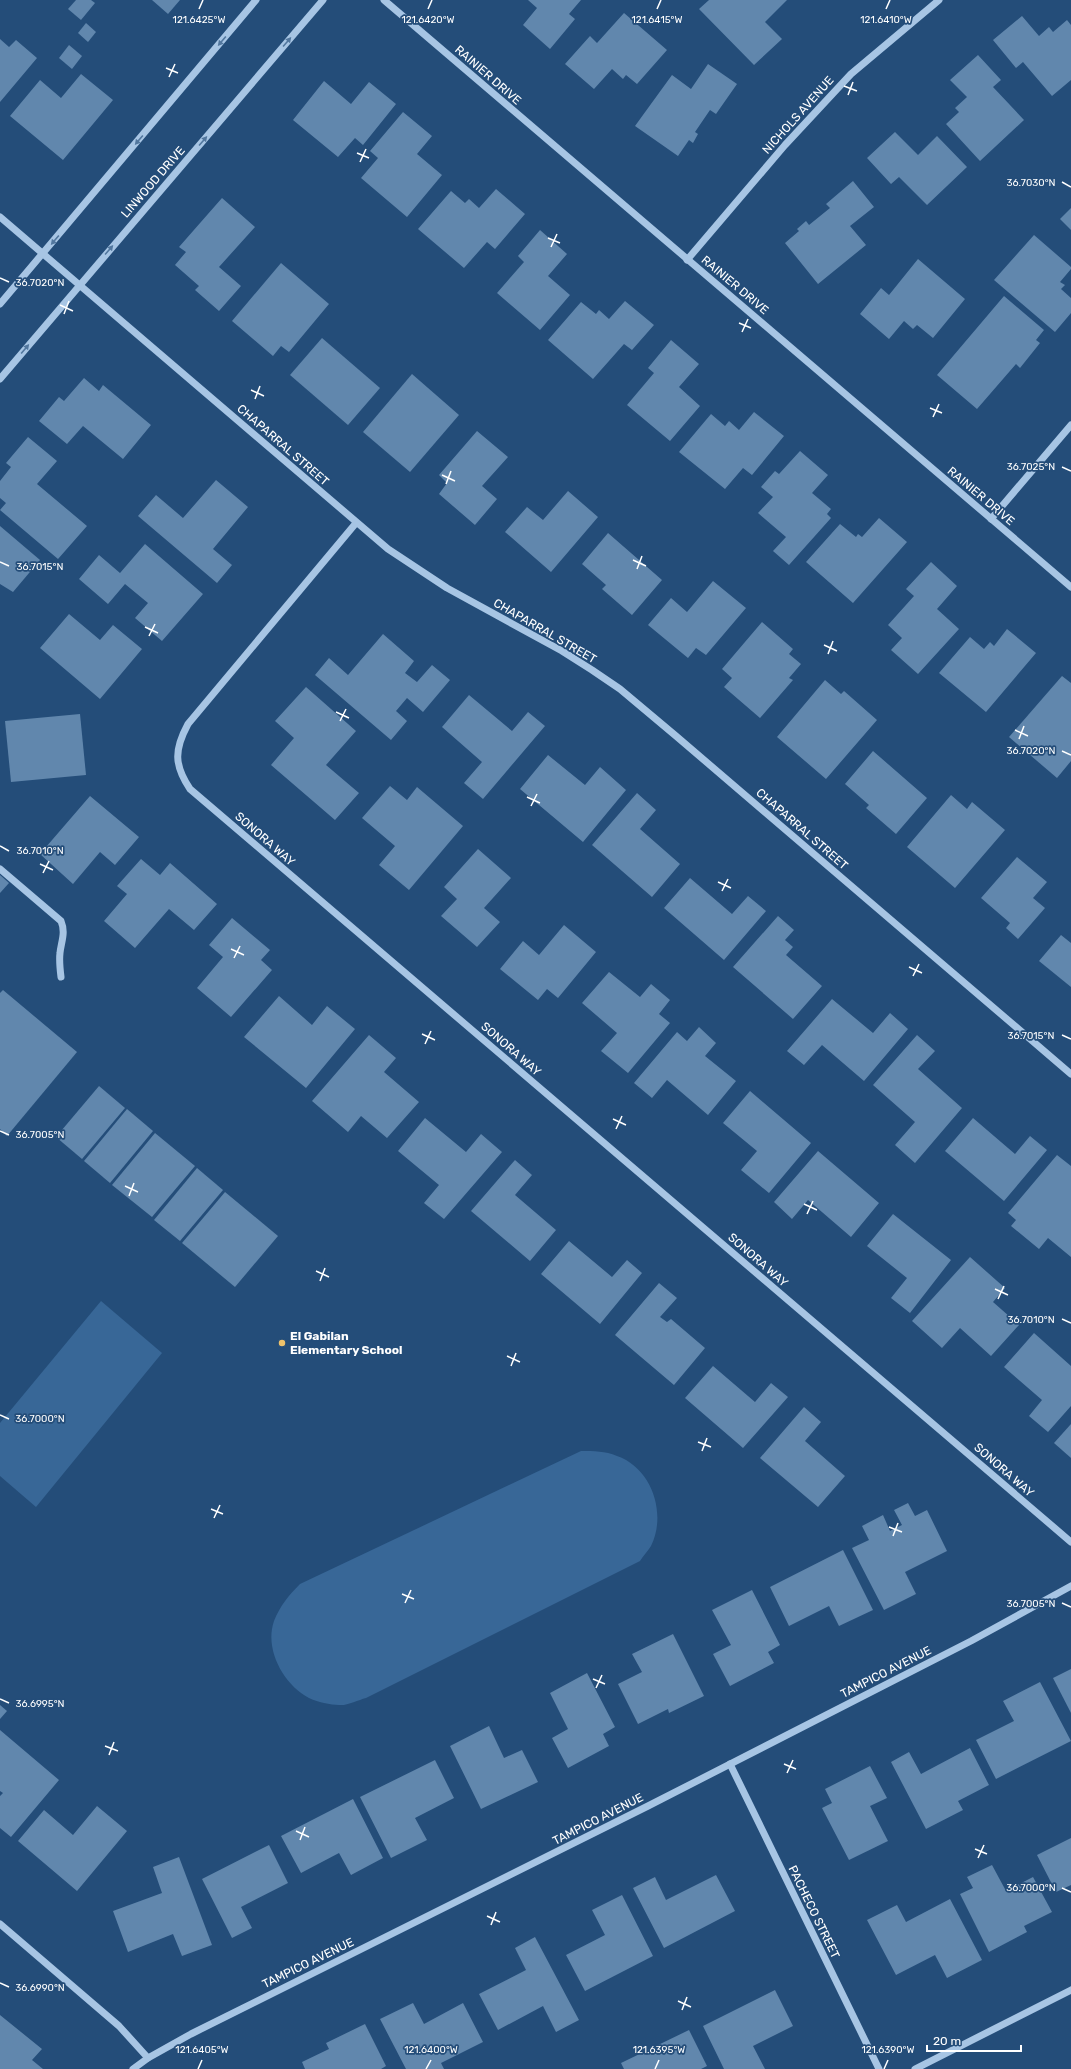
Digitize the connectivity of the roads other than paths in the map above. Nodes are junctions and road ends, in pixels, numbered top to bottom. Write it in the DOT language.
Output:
graph roads {
  1 [pos="256,0"];
  2 [pos="323,0"];
  3 [pos="384,0"];
  4 [pos="939,0"];
  5 [pos="0,217"];
  6 [pos="43,254"];
  7 [pos="687,260"];
  8 [pos="80,284"];
  9 [pos="0,304"];
  10 [pos="0,379"];
  11 [pos="1071,425"];
  12 [pos="991,519"];
  13 [pos="356,523"];
  14 [pos="1071,587"];
  15 [pos="0,869"];
  16 [pos="61,977"];
  17 [pos="1071,1074"];
  18 [pos="1071,1542"];
  19 [pos="1071,1586"];
  20 [pos="730,1764"];
  21 [pos="0,1924"];
  22 [pos="1071,1990"];
  23 [pos="148,2058"];
  24 [pos="133,2069"];
  25 [pos="879,2069"];
  26 [pos="915,2069"];
  1 -- 6 [label="street, one-way"];
  8 -- 2 [label="street, LINWOOD DRIVE, one-way"];
  3 -- 7 [label="street, RAINIER DRIVE"];
  4 -- 7 [label="street, NICHOLS AVENUE"];
  5 -- 6 [label="street, CHAPARRAL STREET"];
  6 -- 8 [label="street, CHAPARRAL STREET"];
  6 -- 9 [label="street"];
  7 -- 12 [label="street, RAINIER DRIVE"];
  10 -- 8 [label="street, LINWOOD DRIVE, one-way"];
  8 -- 13 [label="street, CHAPARRAL STREET"];
  11 -- 12 [label="street"];
  12 -- 14 [label="street, RAINIER DRIVE"];
  13 -- 17 [label="street, CHAPARRAL STREET"];
  13 -- 18 [label="street, SONORA WAY"];
  15 -- 16 [label="street"];
  19 -- 20 [label="street, TAMPICO AVENUE"];
  20 -- 23 [label="street, TAMPICO AVENUE"];
  20 -- 25 [label="street, PACHECO STREET"];
  21 -- 23 [label="street"];
  22 -- 26 [label="street"];
  23 -- 24 [label="street, TAMPICO AVENUE"];
}
